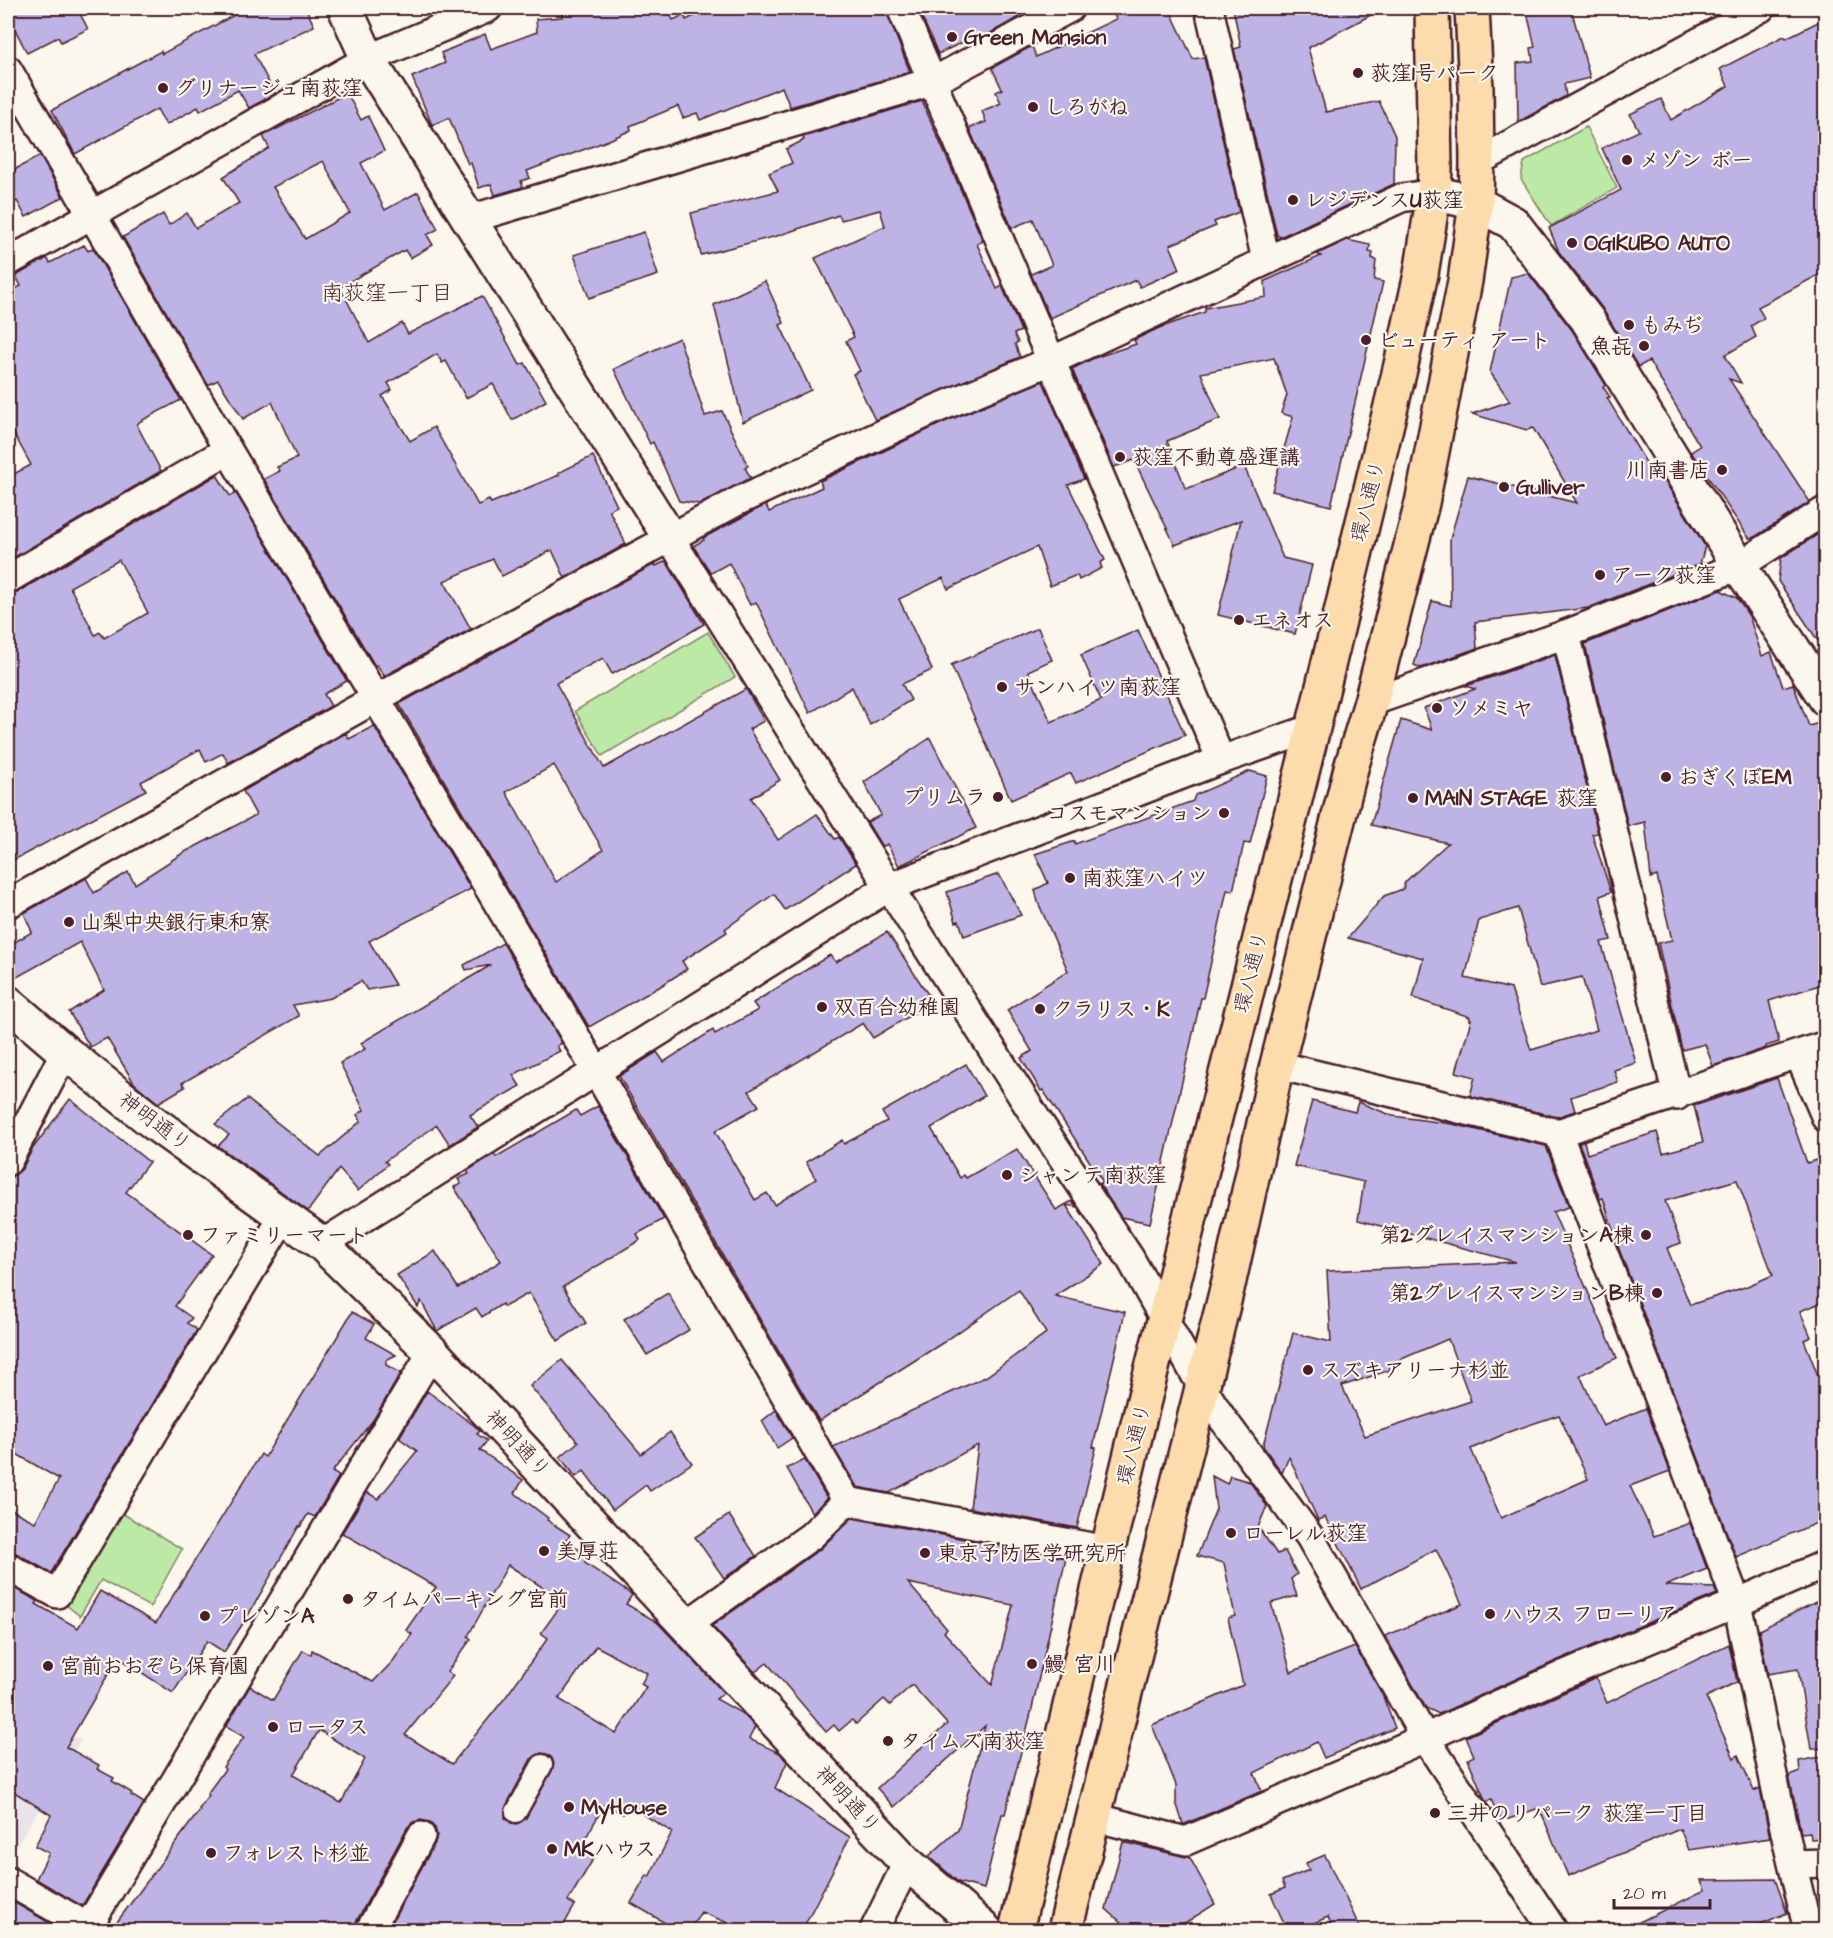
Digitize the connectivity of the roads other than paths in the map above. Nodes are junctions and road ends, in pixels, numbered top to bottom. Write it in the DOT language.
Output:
graph roads {
  1 [pos="345,8"];
  2 [pos="488,8"];
  3 [pos="901,8"];
  4 [pos="1070,8"];
  5 [pos="1209,8"];
  6 [pos="1432,8"];
  7 [pos="1472,8"];
  8 [pos="1761,8"];
  9 [pos="368,59"];
  10 [pos="8,70"];
  11 [pos="934,81"];
  12 [pos="1477,162"];
  13 [pos="1434,193"];
  14 [pos="1476,203"];
  15 [pos="91,214"];
  16 [pos="470,219"];
  17 [pos="1266,260"];
  18 [pos="8,262"];
  19 [pos="1051,361"];
  20 [pos="228,450"];
  21 [pos="1826,510"];
  22 [pos="670,538"];
  23 [pos="1739,566"];
  24 [pos="8,579"];
  25 [pos="1566,634"];
  26 [pos="377,698"];
  27 [pos="1826,699"];
  28 [pos="1371,702"];
  29 [pos="1313,728"];
  30 [pos="1221,760"];
  31 [pos="889,887"];
  32 [pos="8,904"];
  33 [pos="8,1003"];
  34 [pos="1826,1046"];
  35 [pos="64,1052"];
  36 [pos="1799,1054"];
  37 [pos="1277,1065"];
  38 [pos="597,1073"];
  39 [pos="1677,1096"];
  40 [pos="1826,1118"];
  41 [pos="1558,1133"];
  42 [pos="8,1161"];
  43 [pos="283,1217"];
  44 [pos="322,1245"];
  45 [pos="1164,1321"];
  46 [pos="432,1352"];
  47 [pos="1202,1387"];
  48 [pos="847,1501"];
  49 [pos="1108,1550"];
  50 [pos="1826,1564"];
  51 [pos="8,1568"];
  52 [pos="1737,1603"];
  53 [pos="686,1625"];
  54 [pos="1425,1738"];
  55 [pos="542,1765"];
  56 [pos="516,1812"];
  57 [pos="1094,1817"];
  58 [pos="421,1836"];
  59 [pos="907,1863"];
  60 [pos="1826,1863"];
  61 [pos="1793,1864"];
  62 [pos="8,1881"];
  63 [pos="87,1929"];
  64 [pos="370,1930"];
  65 [pos="874,1930"];
  66 [pos="985,1930"];
  67 [pos="1016,1930"];
  68 [pos="1065,1930"];
  69 [pos="1552,1930"];
  70 [pos="1808,1930"];
  1 -- 9 [label="street"];
  2 -- 9 [label="street"];
  3 -- 11 [label="street"];
  4 -- 11 [label="street"];
  5 -- 17 [label="street"];
  6 -- 13 [label="main road, 環八通り"];
  7 -- 12 [label="main road"];
  8 -- 12 [label="street"];
  9 -- 15 [label="street"];
  9 -- 16 [label="street"];
  10 -- 15 [label="street"];
  11 -- 16 [label="street"];
  11 -- 19 [label="street"];
  12 -- 14 [label="main road"];
  13 -- 14 [label="street"];
  13 -- 17 [label="street"];
  13 -- 29 [label="main road, 環八通り"];
  14 -- 23 [label="street"];
  14 -- 28 [label="main road"];
  15 -- 18 [label="street"];
  15 -- 20 [label="street"];
  16 -- 22 [label="street"];
  17 -- 19 [label="street"];
  19 -- 22 [label="street"];
  19 -- 30 [label="street"];
  20 -- 24 [label="street"];
  20 -- 26 [label="street"];
  21 -- 23 [label="street"];
  22 -- 26 [label="street"];
  22 -- 31 [label="street"];
  23 -- 25 [label="street"];
  23 -- 27 [label="street"];
  25 -- 28 [label="street"];
  25 -- 39 [label="street"];
  26 -- 32 [label="street"];
  26 -- 38 [label="street"];
  28 -- 37 [label="main road"];
  29 -- 30 [label="street"];
  29 -- 45 [label="main road, 環八通り"];
  30 -- 31 [label="street"];
  31 -- 38 [label="street"];
  31 -- 45 [label="street"];
  33 -- 35 [label="street, 神明通り"];
  34 -- 36 [label="street"];
  35 -- 42 [label="street"];
  35 -- 43 [label="street, 神明通り"];
  36 -- 39 [label="street"];
  36 -- 40 [label="street"];
  37 -- 41 [label="street"];
  37 -- 47 [label="main road"];
  38 -- 44 [label="street"];
  38 -- 48 [label="street"];
  39 -- 41 [label="street"];
  41 -- 52 [label="street"];
  43 -- 44 [label="street, 神明通り"];
  43 -- 51 [label="street"];
  44 -- 46 [label="street, 神明通り"];
  45 -- 47 [label="street"];
  45 -- 49 [label="main road, 環八通り"];
  46 -- 53 [label="street, 神明通り"];
  46 -- 63 [label="street"];
  47 -- 54 [label="street"];
  47 -- 57 [label="main road"];
  48 -- 49 [label="street"];
  48 -- 53 [label="street"];
  49 -- 67 [label="main road, 環八通り"];
  50 -- 52 [label="street"];
  52 -- 54 [label="street"];
  52 -- 61 [label="street"];
  53 -- 59 [label="street, 神明通り"];
  54 -- 57 [label="street"];
  54 -- 69 [label="street"];
  55 -- 56 [label="street"];
  57 -- 68 [label="main road"];
  58 -- 64 [label="street"];
  59 -- 65 [label="street"];
  59 -- 66 [label="street, 神明通り"];
  60 -- 61 [label="street"];
  61 -- 70 [label="street"];
  62 -- 63 [label="street"];
}
